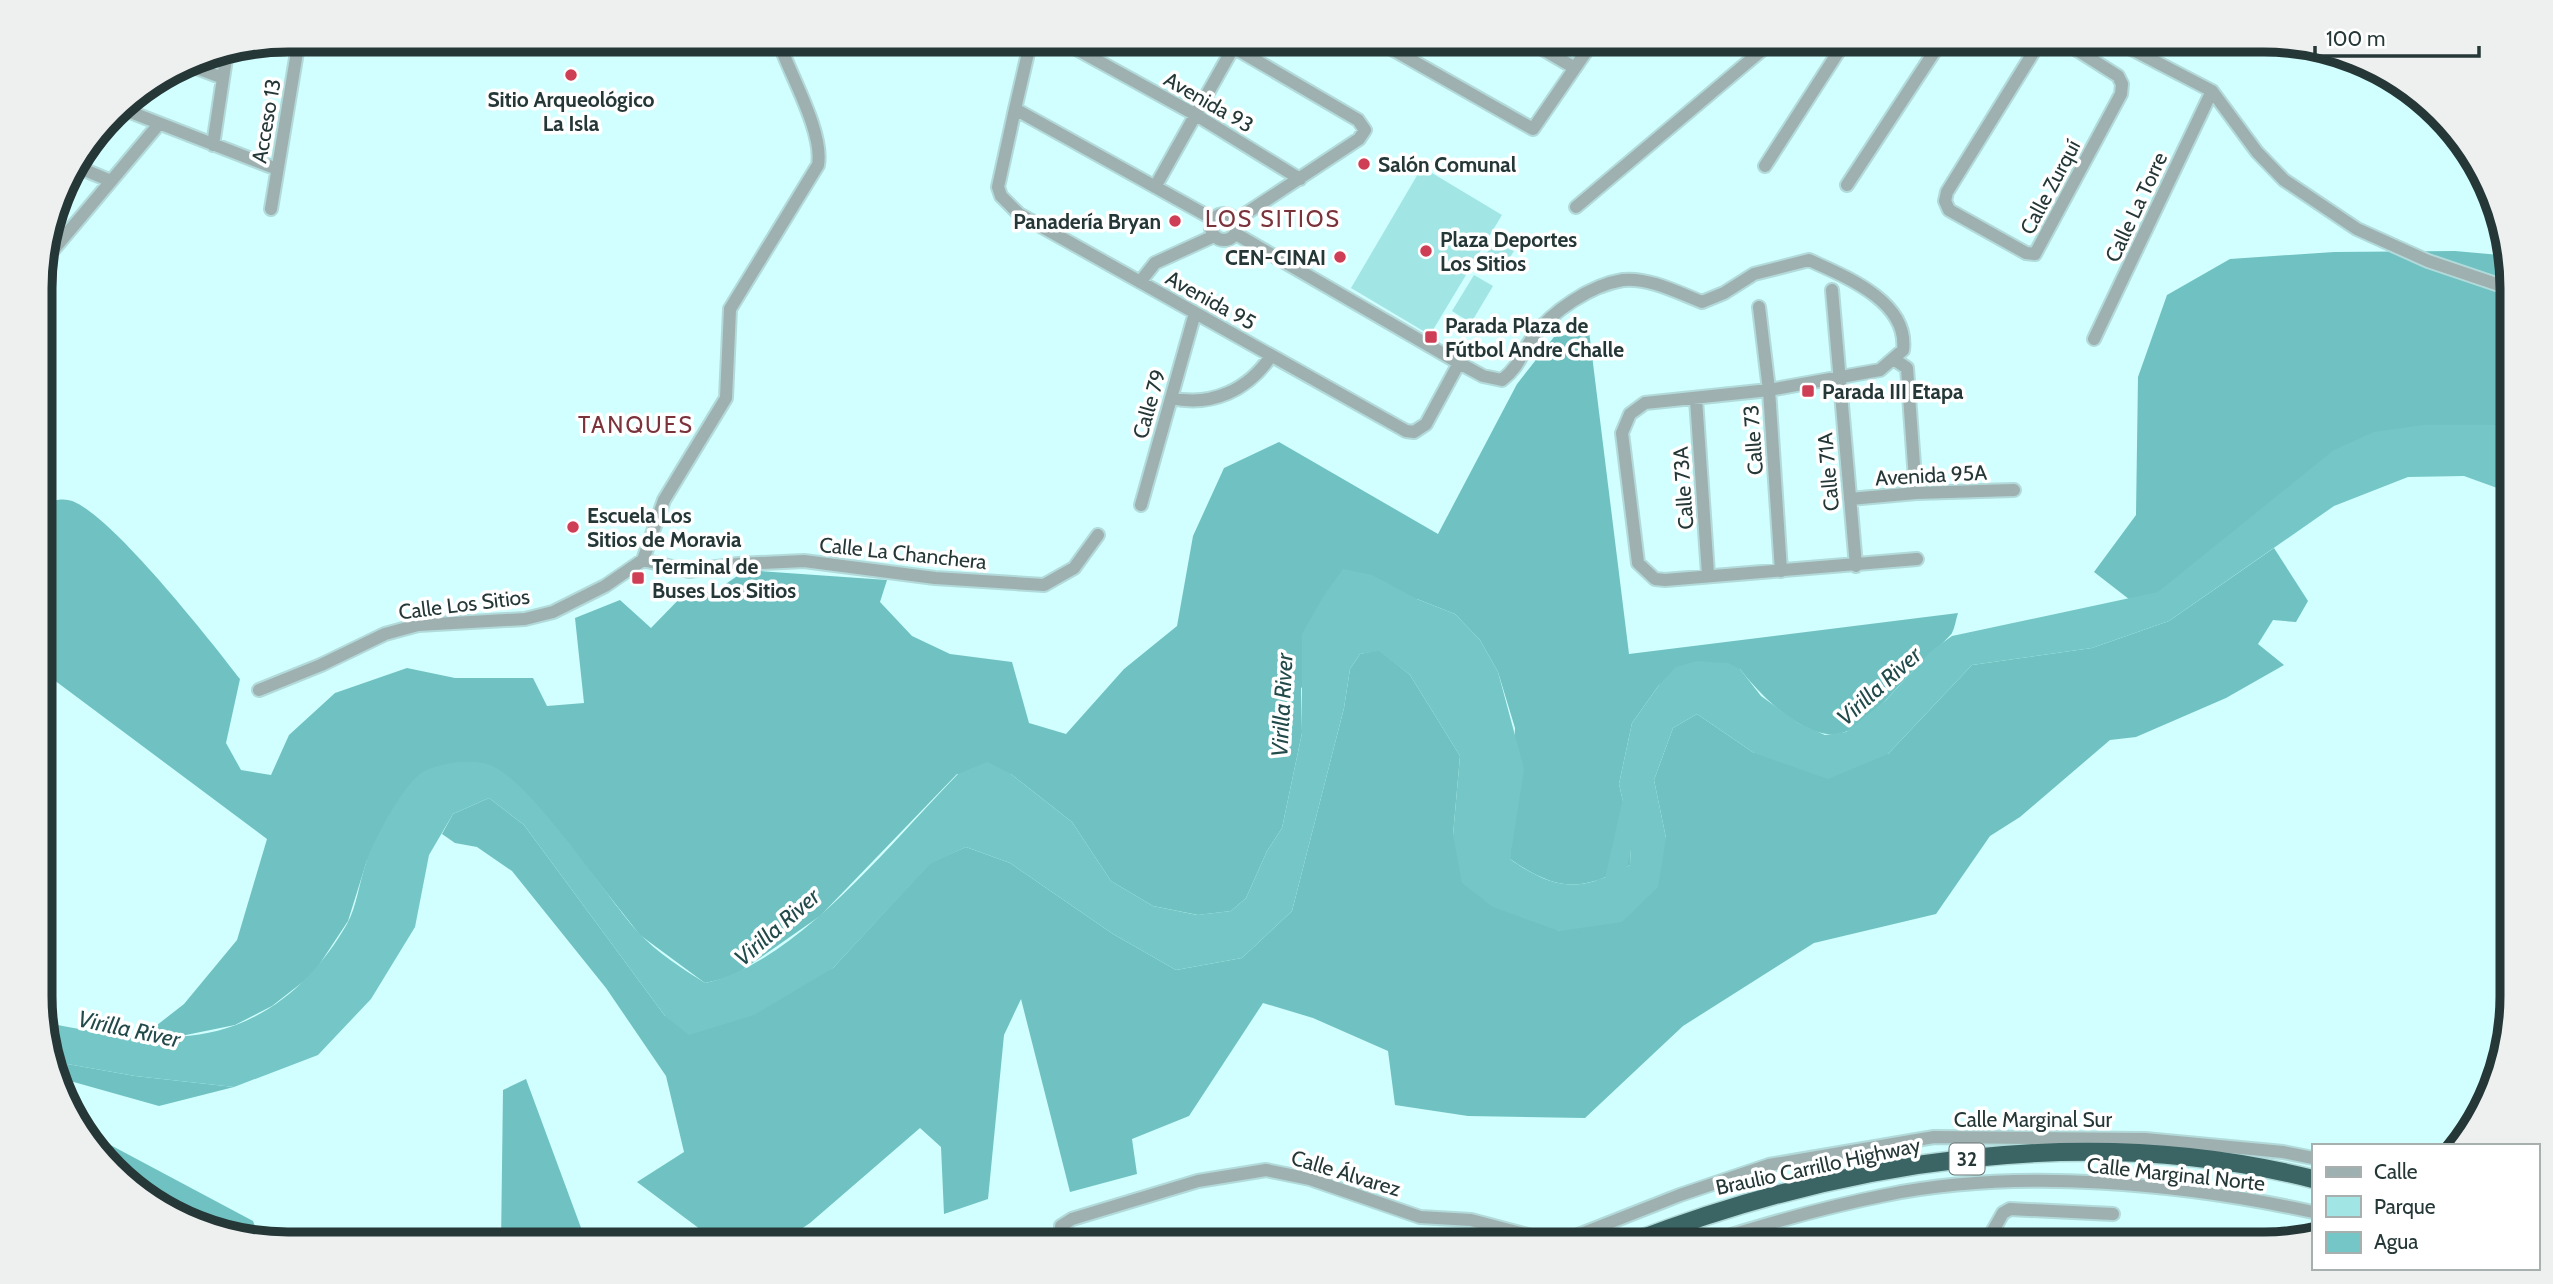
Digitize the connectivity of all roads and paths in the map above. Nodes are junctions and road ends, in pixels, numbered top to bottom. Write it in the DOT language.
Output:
graph roads {
  1 [pos="297,52"];
  2 [pos="783,52"];
  3 [pos="1028,52"];
  4 [pos="1082,52"];
  5 [pos="1231,52"];
  6 [pos="1249,52"];
  7 [pos="1397,52"];
  8 [pos="1548,52"];
  9 [pos="1586,52"];
  10 [pos="1760,52"];
  11 [pos="1838,52"];
  12 [pos="1934,52"];
  13 [pos="2034,52"];
  14 [pos="2084,52"];
  15 [pos="2137,52"];
  16 [pos="226,62"];
  17 [pos="1575,68"];
  18 [pos="200,69"];
  19 [pos="223,78"];
  20 [pos="2212,91"];
  21 [pos="1015,109"];
  22 [pos="131,113"];
  23 [pos="1196,115"];
  24 [pos="159,124"];
  25 [pos="213,145"];
  26 [pos="1765,166"];
  27 [pos="277,169"];
  28 [pos="84,170"];
  29 [pos="1300,179"];
  30 [pos="111,181"];
  31 [pos="1847,185"];
  32 [pos="1156,187"];
  33 [pos="1576,207"];
  34 [pos="271,209"];
  35 [pos="1213,219"];
  36 [pos="1236,220"];
  37 [pos="60,231"];
  38 [pos="66,234"];
  39 [pos="1236,234"];
  40 [pos="1214,236"];
  41 [pos="58,244"];
  42 [pos="1140,282"];
  43 [pos="2501,286"];
  44 [pos="1832,290"];
  45 [pos="1759,307"];
  46 [pos="1195,313"];
  47 [pos="2094,340"];
  48 [pos="1271,356"];
  49 [pos="1895,360"];
  50 [pos="1459,363"];
  51 [pos="1839,375"];
  52 [pos="1769,390"];
  53 [pos="1171,398"];
  54 [pos="1696,399"];
  55 [pos="2014,490"];
  56 [pos="1916,493"];
  57 [pos="1850,499"];
  58 [pos="1141,505"];
  59 [pos="1098,535"];
  60 [pos="1917,559"];
  61 [pos="643,560"];
  62 [pos="1856,566"];
  63 [pos="1781,570"];
  64 [pos="1708,575"];
  65 [pos="259,690"];
  66 [pos="2169,1149"];
  67 [pos="2312,1158"];
  68 [pos="2312,1178"];
  69 [pos="2312,1212"];
  70 [pos="2113,1214"];
  71 [pos="1626,1218"];
  72 [pos="1514,1231"];
  73 [pos="1590,1231"];
  74 [pos="1629,1231"];
  75 [pos="1664,1231"];
  76 [pos="1744,1231"];
  77 [pos="1993,1231"];
  78 [pos="1061,1232"];
  1 -- 27 [label="street, Acceso 13"];
  2 -- 61 [label="street"];
  3 -- 21 [label="street"];
  4 -- 23 [label="street, Avenida 93"];
  5 -- 23 [label="street"];
  6 -- 29 [label="street"];
  7 -- 17 [label="street"];
  8 -- 17 [label="street"];
  9 -- 17 [label="street"];
  10 -- 33 [label="street"];
  11 -- 26 [label="street"];
  12 -- 31 [label="street"];
  13 -- 14 [label="street, Calle Zurquí"];
  15 -- 20 [label="street"];
  16 -- 19 [label="street"];
  18 -- 19 [label="street"];
  19 -- 25 [label="street"];
  20 -- 43 [label="street"];
  20 -- 47 [label="street, Calle La Torre"];
  21 -- 32 [label="street"];
  21 -- 42 [label="street, Avenida 95"];
  22 -- 24 [label="street"];
  23 -- 29 [label="street, Avenida 93"];
  23 -- 32 [label="street"];
  24 -- 25 [label="street"];
  24 -- 30 [label="street"];
  25 -- 27 [label="street"];
  27 -- 34 [label="street, Acceso 13"];
  28 -- 30 [label="street"];
  29 -- 36 [label="street"];
  30 -- 38 [label="street"];
  32 -- 35 [label="street"];
  35 -- 36 [label="street"];
  35 -- 40 [label="street"];
  36 -- 39 [label="street"];
  37 -- 38 [label="street"];
  38 -- 41 [label="street"];
  39 -- 40 [label="street"];
  39 -- 50 [label="street"];
  40 -- 42 [label="street"];
  42 -- 46 [label="street, Avenida 95"];
  44 -- 51 [label="street, Calle 71A"];
  45 -- 52 [label="street, Calle 73"];
  46 -- 48 [label="street, Avenida 95"];
  46 -- 53 [label="street, Calle 79"];
  48 -- 50 [label="street, Avenida 95"];
  48 -- 53 [label="street"];
  49 -- 50 [label="street"];
  49 -- 51 [label="street"];
  49 -- 56 [label="street"];
  51 -- 52 [label="street"];
  51 -- 57 [label="street, Calle 71A"];
  52 -- 54 [label="street"];
  52 -- 63 [label="street, Calle 73"];
  53 -- 58 [label="street, Calle 79"];
  54 -- 64 [label="street, Calle 73A"];
  54 -- 64 [label="street"];
  55 -- 56 [label="street, Avenida 95A"];
  56 -- 57 [label="street, Avenida 95A"];
  57 -- 62 [label="street, Calle 71A"];
  59 -- 61 [label="street, Calle La Chanchera"];
  60 -- 62 [label="street"];
  61 -- 65 [label="street, Calle Los Sitios"];
  62 -- 63 [label="street"];
  63 -- 64 [label="street"];
  66 -- 67 [label="street, Calle Marginal Sur"];
  66 -- 68 [label="highway, Braulio Carrillo Highway / 32"];
  66 -- 71 [label="street, Calle Marginal Sur"];
  66 -- 75 [label="highway, Braulio Carrillo Highway / 32"];
  69 -- 76 [label="street, Calle Marginal Norte"];
  70 -- 77 [label="street"];
  71 -- 73 [label="street, Calle Marginal Sur"];
  71 -- 74 [label="street"];
  72 -- 78 [label="street, Calle Álvarez"];
}
